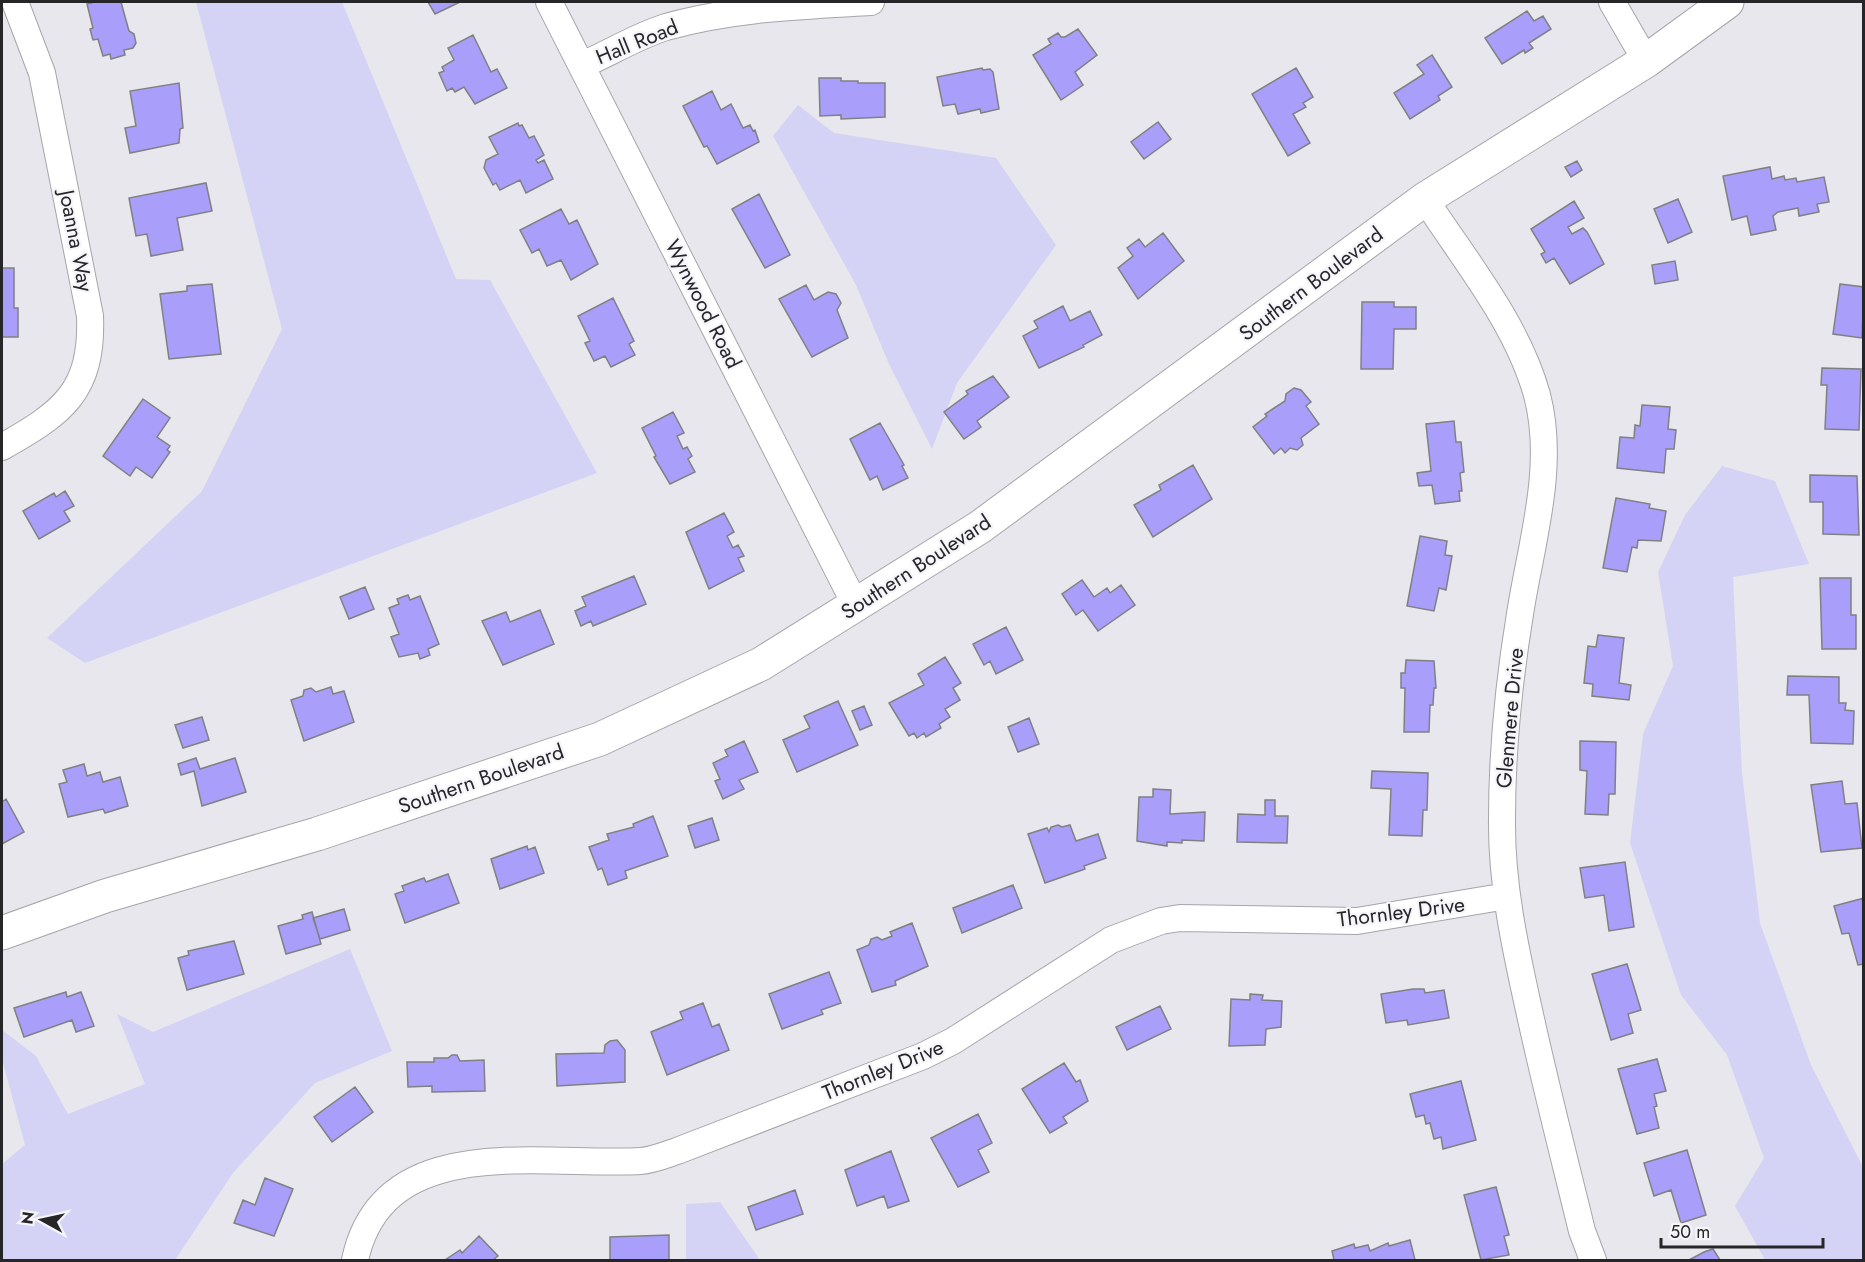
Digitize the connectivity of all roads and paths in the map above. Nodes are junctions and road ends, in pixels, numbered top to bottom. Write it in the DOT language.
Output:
graph roads {
  1 [pos="15,2"];
  2 [pos="549,2"];
  3 [pos="871,2"];
  4 [pos="1612,2"];
  5 [pos="1727,2"];
  6 [pos="1646,61"];
  7 [pos="582,65"];
  8 [pos="1425,199"];
  9 [pos="2,447"];
  10 [pos="856,606"];
  11 [pos="1507,896"];
  12 [pos="2,933"];
  13 [pos="355,1260"];
  14 [pos="1593,1260"];
  1 -- 9 [label="street, Joanna Way"];
  2 -- 7 [label="street, Wynwood Road"];
  3 -- 7 [label="street, Hall Road"];
  4 -- 6 [label="street"];
  5 -- 6 [label="main road, Southern Boulevard"];
  6 -- 8 [label="main road, Southern Boulevard"];
  7 -- 10 [label="street, Wynwood Road"];
  8 -- 10 [label="main road, Southern Boulevard"];
  8 -- 11 [label="street, Glenmere Drive"];
  10 -- 12 [label="main road, Southern Boulevard"];
  11 -- 13 [label="street, Thornley Drive"];
  11 -- 14 [label="street, Glenmere Drive"];
}
